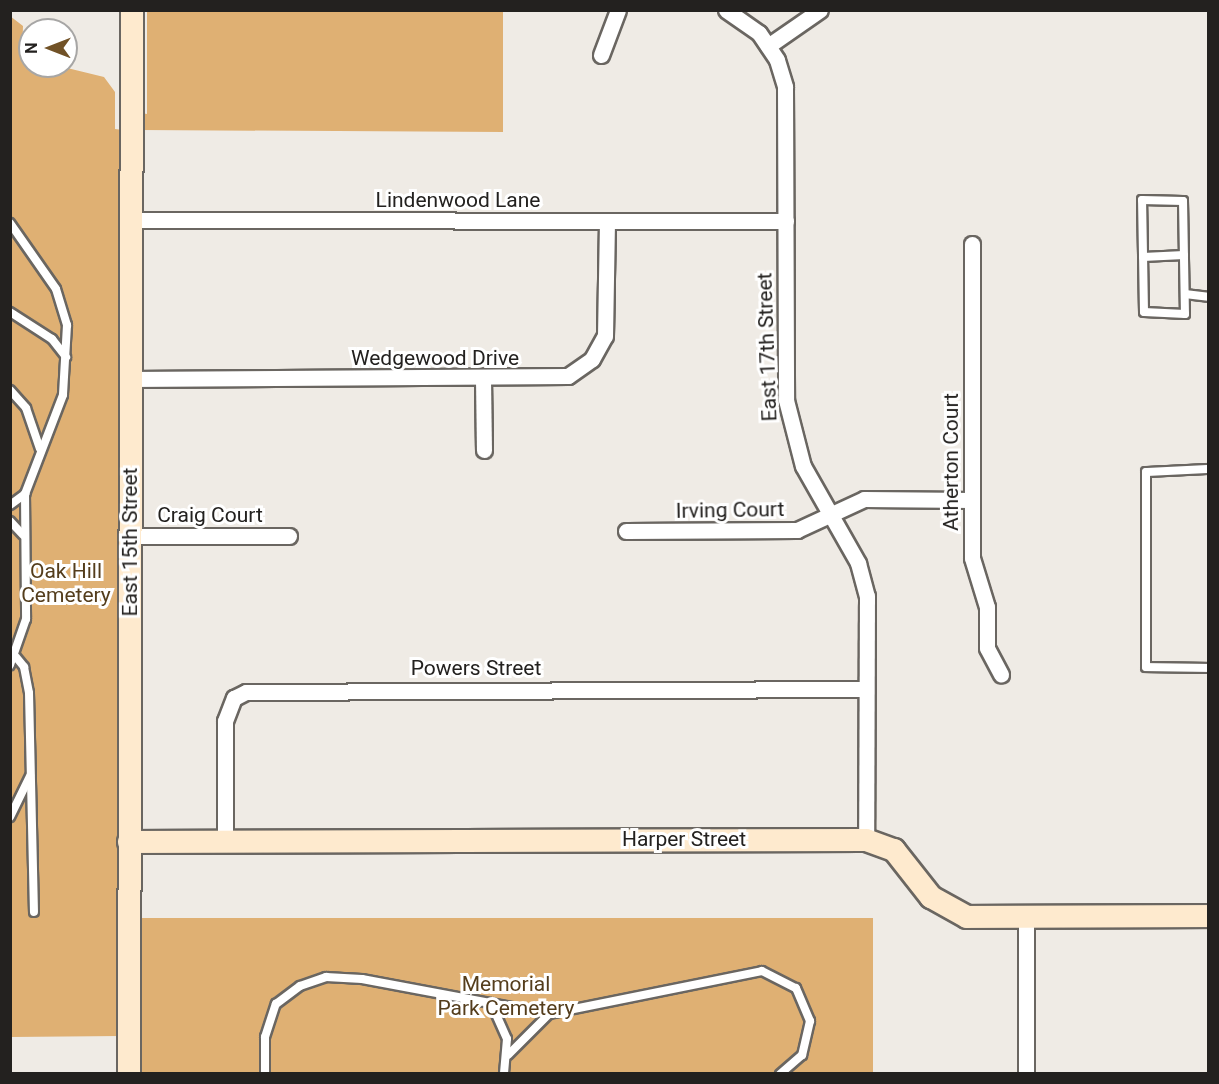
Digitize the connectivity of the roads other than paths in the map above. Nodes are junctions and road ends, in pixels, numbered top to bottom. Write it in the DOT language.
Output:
graph roads {
  1 [pos="132,10"];
  2 [pos="618,10"];
  3 [pos="726,10"];
  4 [pos="820,10"];
  5 [pos="768,46"];
  6 [pos="602,55"];
  7 [pos="131,220"];
  8 [pos="607,221"];
  9 [pos="786,222"];
  10 [pos="10,223"];
  11 [pos="972,244"];
  12 [pos="1184,255"];
  13 [pos="1143,257"];
  14 [pos="1185,294"];
  15 [pos="1209,297"];
  16 [pos="10,312"];
  17 [pos="66,358"];
  18 [pos="130,379"];
  19 [pos="483,379"];
  20 [pos="10,390"];
  21 [pos="484,450"];
  22 [pos="40,451"];
  23 [pos="1209,469"];
  24 [pos="25,494"];
  25 [pos="972,500"];
  26 [pos="10,505"];
  27 [pos="830,514"];
  28 [pos="10,521"];
  29 [pos="626,531"];
  30 [pos="23,534"];
  31 [pos="130,536"];
  32 [pos="289,536"];
  33 [pos="16,657"];
  34 [pos="10,665"];
  35 [pos="1209,668"];
  36 [pos="1001,674"];
  37 [pos="865,689"];
  38 [pos="32,766"];
  39 [pos="10,817"];
  40 [pos="866,840"];
  41 [pos="129,842"];
  42 [pos="225,842"];
  43 [pos="34,912"];
  44 [pos="1209,916"];
  45 [pos="1026,917"];
  46 [pos="491,1004"];
  47 [pos="549,1014"];
  48 [pos="508,1055"];
  49 [pos="129,1074"];
  50 [pos="265,1074"];
  51 [pos="504,1074"];
  52 [pos="780,1074"];
  53 [pos="1026,1074"];
  1 -- 7 [label="street, East 15th Street"];
  2 -- 6 [label="street"];
  3 -- 5 [label="street"];
  4 -- 5 [label="street"];
  5 -- 9 [label="street, East 17th Street"];
  7 -- 8 [label="street, Lindenwood Lane"];
  7 -- 18 [label="street, East 15th Street"];
  8 -- 9 [label="street, Lindenwood Lane"];
  8 -- 19 [label="street, Wedgewood Drive"];
  9 -- 27 [label="street, East 17th Street"];
  10 -- 17 [label="lane"];
  11 -- 25 [label="street, Atherton Court"];
  12 -- 13 [label="lane"];
  12 -- 13 [label="lane"];
  12 -- 14 [label="lane"];
  13 -- 14 [label="lane"];
  14 -- 15 [label="lane"];
  16 -- 17 [label="lane"];
  17 -- 22 [label="lane"];
  18 -- 19 [label="street, Wedgewood Drive"];
  18 -- 31 [label="street, East 15th Street"];
  19 -- 21 [label="street"];
  20 -- 22 [label="lane"];
  22 -- 24 [label="lane"];
  23 -- 35 [label="lane"];
  24 -- 26 [label="lane"];
  24 -- 30 [label="lane"];
  25 -- 27 [label="street, Irving Court"];
  25 -- 36 [label="street, Atherton Court"];
  27 -- 29 [label="street, Irving Court"];
  27 -- 37 [label="street, East 17th Street"];
  28 -- 30 [label="lane"];
  30 -- 33 [label="lane"];
  31 -- 32 [label="street, Craig Court"];
  31 -- 41 [label="street, East 15th Street"];
  33 -- 34 [label="lane"];
  33 -- 38 [label="lane"];
  37 -- 40 [label="street, East 17th Street"];
  37 -- 42 [label="street, Powers Street"];
  38 -- 39 [label="lane"];
  38 -- 43 [label="lane"];
  40 -- 42 [label="street, Harper Street"];
  40 -- 45 [label="street, Harper Street"];
  41 -- 42 [label="street, Harper Street"];
  41 -- 49 [label="street, East 15th Street"];
  44 -- 45 [label="street, Harper Street"];
  45 -- 53 [label="street"];
  46 -- 47 [label="lane"];
  46 -- 48 [label="lane"];
  46 -- 50 [label="lane"];
  47 -- 48 [label="lane"];
  47 -- 52 [label="lane"];
  48 -- 51 [label="lane"];
}
